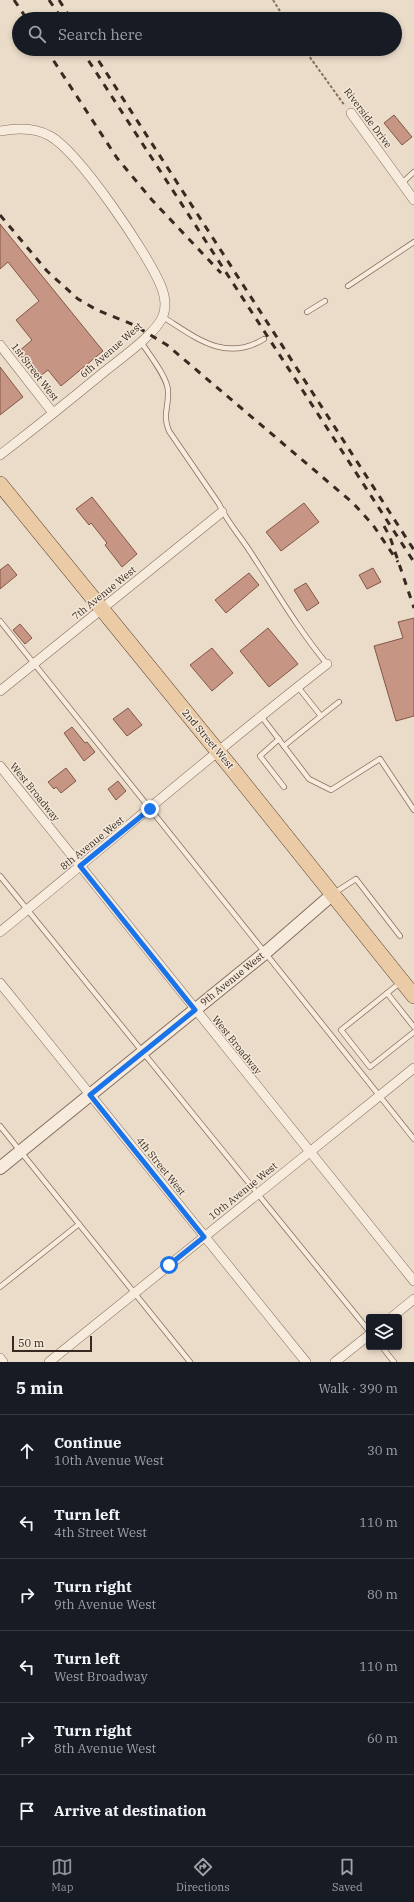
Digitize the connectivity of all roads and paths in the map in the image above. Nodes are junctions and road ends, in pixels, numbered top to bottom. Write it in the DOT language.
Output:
graph roads {
  1 [pos="273,0"];
  2 [pos="281,12"];
  3 [pos="309,56"];
  4 [pos="351,113"];
  5 [pos="0,131"];
  6 [pos="414,172"];
  7 [pos="402,183"];
  8 [pos="414,200"];
  9 [pos="414,242"];
  10 [pos="348,286"];
  11 [pos="325,301"];
  12 [pos="307,312"];
  13 [pos="163,317"];
  14 [pos="264,339"];
  15 [pos="141,342"];
  16 [pos="0,345"];
  17 [pos="53,413"];
  18 [pos="0,456"];
  19 [pos="0,484"];
  20 [pos="222,512"];
  21 [pos="102,609"];
  22 [pos="0,621"];
  23 [pos="34,663"];
  24 [pos="327,664"];
  25 [pos="298,687"];
  26 [pos="0,691"];
  27 [pos="339,702"];
  28 [pos="261,716"];
  29 [pos="321,716"];
  30 [pos="279,739"];
  31 [pos="284,746"];
  32 [pos="217,752"];
  33 [pos="0,766"];
  34 [pos="284,786"];
  35 [pos="150,809"];
  36 [pos="414,810"];
  37 [pos="80,866"];
  38 [pos="0,876"];
  39 [pos="333,894"];
  40 [pos="27,910"];
  41 [pos="0,932"];
  42 [pos="400,936"];
  43 [pos="265,953"];
  44 [pos="402,981"];
  45 [pos="0,983"];
  46 [pos="386,993"];
  47 [pos="414,996"];
  48 [pos="195,1010"];
  49 [pos="414,1027"];
  50 [pos="414,1032"];
  51 [pos="143,1051"];
  52 [pos="414,1068"];
  53 [pos="90,1095"];
  54 [pos="380,1096"];
  55 [pos="0,1126"];
  56 [pos="414,1139"];
  57 [pos="20,1152"];
  58 [pos="309,1152"];
  59 [pos="0,1168"];
  60 [pos="258,1193"];
  61 [pos="79,1224"];
  62 [pos="204,1237"];
  63 [pos="414,1281"];
  64 [pos="0,1287"];
  65 [pos="134,1293"];
  66 [pos="414,1299"];
  67 [pos="396,1314"];
  68 [pos="366,1327"];
  69 [pos="366,1337"];
  70 [pos="384,1350"];
  71 [pos="0,1358"];
  72 [pos="3,1362"];
  73 [pos="49,1362"];
  74 [pos="190,1362"];
  75 [pos="306,1362"];
  76 [pos="335,1362"];
  77 [pos="394,1362"];
  1 -- 2 [label="path"];
  3 -- 4 [label="path, Riverside Drive"];
  4 -- 7 [label="street, Riverside Drive"];
  5 -- 13 [label="street"];
  6 -- 7 [label="lane"];
  7 -- 8 [label="street, Riverside Drive"];
  9 -- 10 [label="lane"];
  11 -- 12 [label="lane"];
  13 -- 14 [label="lane"];
  13 -- 15 [label="street, 6th Avenue West"];
  15 -- 17 [label="street, 6th Avenue West"];
  15 -- 20 [label="lane"];
  16 -- 17 [label="street, 1st Street West"];
  17 -- 18 [label="street, 6th Avenue West"];
  19 -- 21 [label="main road, 2nd Street West"];
  20 -- 21 [label="street, 7th Avenue West"];
  20 -- 24 [label="lane"];
  21 -- 23 [label="street, 7th Avenue West"];
  21 -- 32 [label="main road, 2nd Street West"];
  22 -- 23 [label="lane"];
  23 -- 26 [label="street, 7th Avenue West"];
  23 -- 35 [label="lane"];
  24 -- 25 [label="street, 8th Avenue West"];
  25 -- 28 [label="street, 8th Avenue West"];
  25 -- 29 [label="lane"];
  27 -- 29 [label="lane"];
  28 -- 30 [label="lane"];
  28 -- 32 [label="street, 8th Avenue West"];
  29 -- 31 [label="lane"];
  30 -- 31 [label="lane"];
  30 -- 34 [label="lane"];
  31 -- 36 [label="lane"];
  32 -- 35 [label="street, 8th Avenue West"];
  32 -- 39 [label="main road, 2nd Street West"];
  33 -- 37 [label="street, West Broadway"];
  35 -- 37 [label="street, 8th Avenue West"];
  35 -- 43 [label="lane"];
  37 -- 40 [label="street, 8th Avenue West"];
  37 -- 48 [label="street, West Broadway"];
  38 -- 40 [label="lane"];
  39 -- 42 [label="lane"];
  39 -- 43 [label="street, 9th Avenue West"];
  39 -- 44 [label="main road, 2nd Street West"];
  40 -- 41 [label="street, 8th Avenue West"];
  40 -- 51 [label="lane"];
  43 -- 48 [label="street, 9th Avenue West"];
  43 -- 54 [label="lane"];
  44 -- 46 [label="lane"];
  44 -- 47 [label="main road, 2nd Street West"];
  45 -- 53 [label="street, 4th Street West"];
  46 -- 49 [label="lane"];
  46 -- 50 [label="lane"];
  48 -- 51 [label="street, 9th Avenue West"];
  48 -- 58 [label="street, West Broadway"];
  51 -- 53 [label="street, 9th Avenue West"];
  51 -- 60 [label="lane"];
  52 -- 54 [label="street, 10th Avenue West"];
  53 -- 57 [label="street, 9th Avenue West"];
  53 -- 62 [label="street, 4th Street West"];
  54 -- 56 [label="lane"];
  54 -- 58 [label="street, 10th Avenue West"];
  55 -- 57 [label="lane"];
  57 -- 59 [label="street, 9th Avenue West"];
  57 -- 61 [label="lane"];
  58 -- 60 [label="street, 10th Avenue West"];
  58 -- 63 [label="street, West Broadway"];
  60 -- 62 [label="street, 10th Avenue West"];
  60 -- 68 [label="lane"];
  61 -- 64 [label="lane"];
  61 -- 65 [label="lane"];
  62 -- 65 [label="street, 10th Avenue West"];
  62 -- 75 [label="street, 4th Street West"];
  65 -- 73 [label="street, 10th Avenue West"];
  65 -- 74 [label="lane"];
  66 -- 67 [label="street"];
  69 -- 76 [label="street"];
  70 -- 77 [label="lane"];
  71 -- 72 [label="street"];
}
